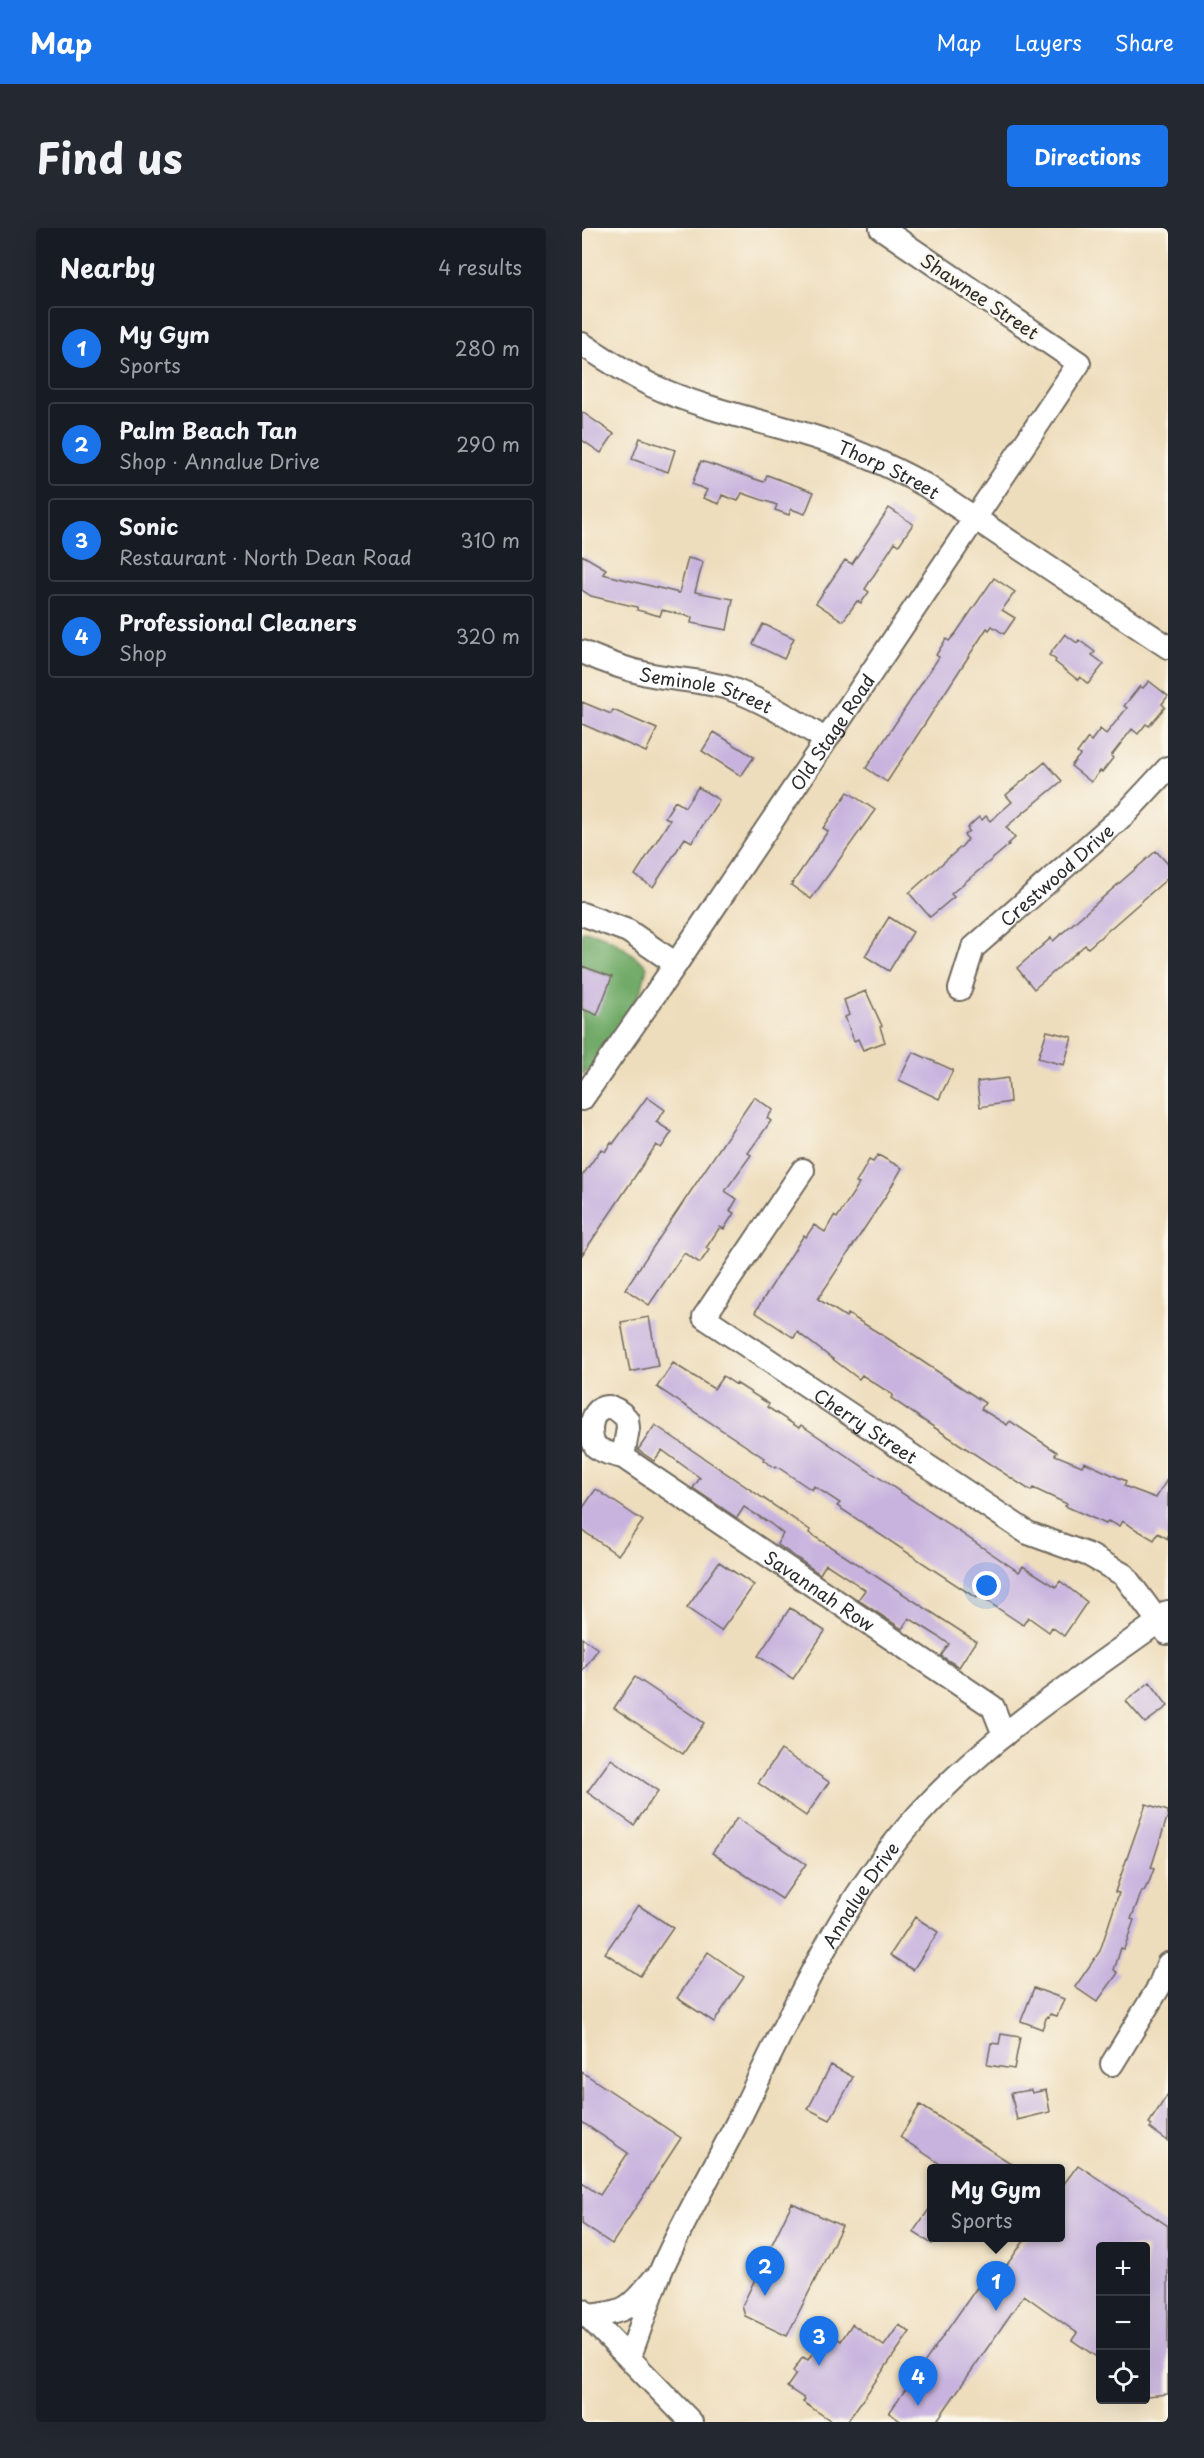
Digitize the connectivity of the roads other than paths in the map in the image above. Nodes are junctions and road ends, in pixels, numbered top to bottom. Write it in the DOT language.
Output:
graph roads {
  1 [pos="881,228"];
  2 [pos="582,344"];
  3 [pos="1079,363"];
  4 [pos="976,519"];
  5 [pos="1168,647"];
  6 [pos="582,652"];
  7 [pos="825,739"];
  8 [pos="1168,768"];
  9 [pos="582,914"];
  10 [pos="676,964"];
  11 [pos="960,989"];
  12 [pos="582,1099"];
  13 [pos="803,1170"];
  14 [pos="623,1457"];
  15 [pos="1165,1623"];
  16 [pos="1004,1735"];
  17 [pos="1168,1964"];
  18 [pos="1112,2064"];
  19 [pos="663,2267"];
  20 [pos="585,2313"];
  21 [pos="629,2358"];
  22 [pos="692,2422"];
  1 -- 3 [label="street, Shawnee Street"];
  2 -- 4 [label="street, Thorp Street"];
  3 -- 4 [label="street, Old Stage Road"];
  4 -- 5 [label="street, Thorp Street"];
  4 -- 7 [label="street, Old Stage Road"];
  6 -- 7 [label="street, Seminole Street"];
  7 -- 10 [label="street, Old Stage Road"];
  8 -- 11 [label="street, Crestwood Drive"];
  9 -- 10 [label="street"];
  10 -- 12 [label="street, Old Stage Road"];
  13 -- 15 [label="street, Cherry Street"];
  14 -- 16 [label="street, Savannah Row"];
  15 -- 16 [label="street, Annalue Drive"];
  16 -- 19 [label="street, Annalue Drive"];
  17 -- 18 [label="street"];
  19 -- 20 [label="street, Annalue Drive"];
  19 -- 21 [label="street, Annalue Drive"];
  20 -- 21 [label="street"];
  21 -- 22 [label="street"];
}
